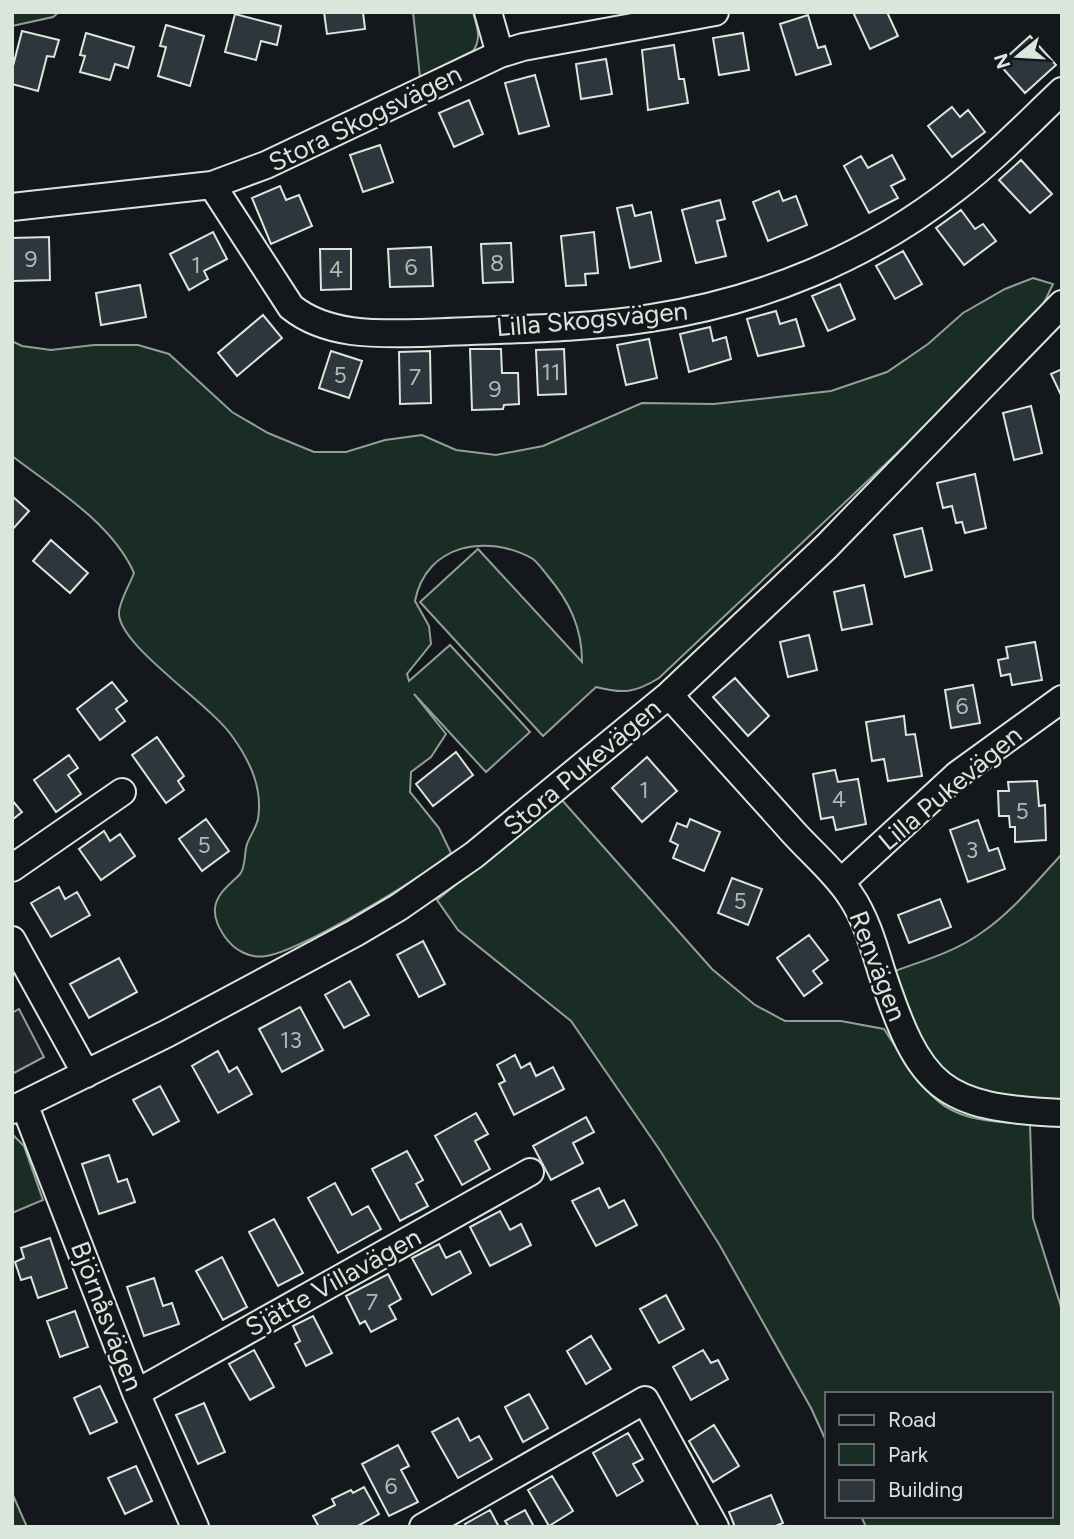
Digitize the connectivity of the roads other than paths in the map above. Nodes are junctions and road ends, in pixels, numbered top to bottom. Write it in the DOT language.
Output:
graph roads {
  1 [pos="488,12"];
  2 [pos="715,12"];
  3 [pos="500,54"];
  4 [pos="1062,91"];
  5 [pos="212,185"];
  6 [pos="12,207"];
  7 [pos="1062,303"];
  8 [pos="669,695"];
  9 [pos="1062,699"];
  10 [pos="122,792"];
  11 [pos="12,868"];
  12 [pos="841,882"];
  13 [pos="12,940"];
  14 [pos="86,1074"];
  15 [pos="18,1107"];
  16 [pos="1062,1113"];
  17 [pos="530,1172"];
  18 [pos="136,1393"];
  19 [pos="195,1527"];
  20 [pos="423,1527"];
  21 [pos="715,1527"];
  1 -- 3 [label="street"];
  2 -- 3 [label="street, Stora Skogsvägen"];
  3 -- 5 [label="street, Stora Skogsvägen"];
  4 -- 5 [label="street, Lilla Skogsvägen"];
  5 -- 6 [label="street, Stora Skogsvägen"];
  7 -- 8 [label="street, Stora Pukevägen"];
  8 -- 12 [label="street, Renvägen"];
  8 -- 14 [label="street, Stora Pukevägen"];
  9 -- 12 [label="street, Lilla Pukevägen"];
  10 -- 11 [label="street"];
  12 -- 16 [label="street, Renvägen"];
  13 -- 14 [label="street"];
  14 -- 15 [label="street, Stora Pukevägen"];
  15 -- 18 [label="street, Björnåsvägen"];
  17 -- 18 [label="street, Sjätte Villavägen"];
  18 -- 19 [label="street, Björnåsvägen"];
  20 -- 21 [label="street"];
}
